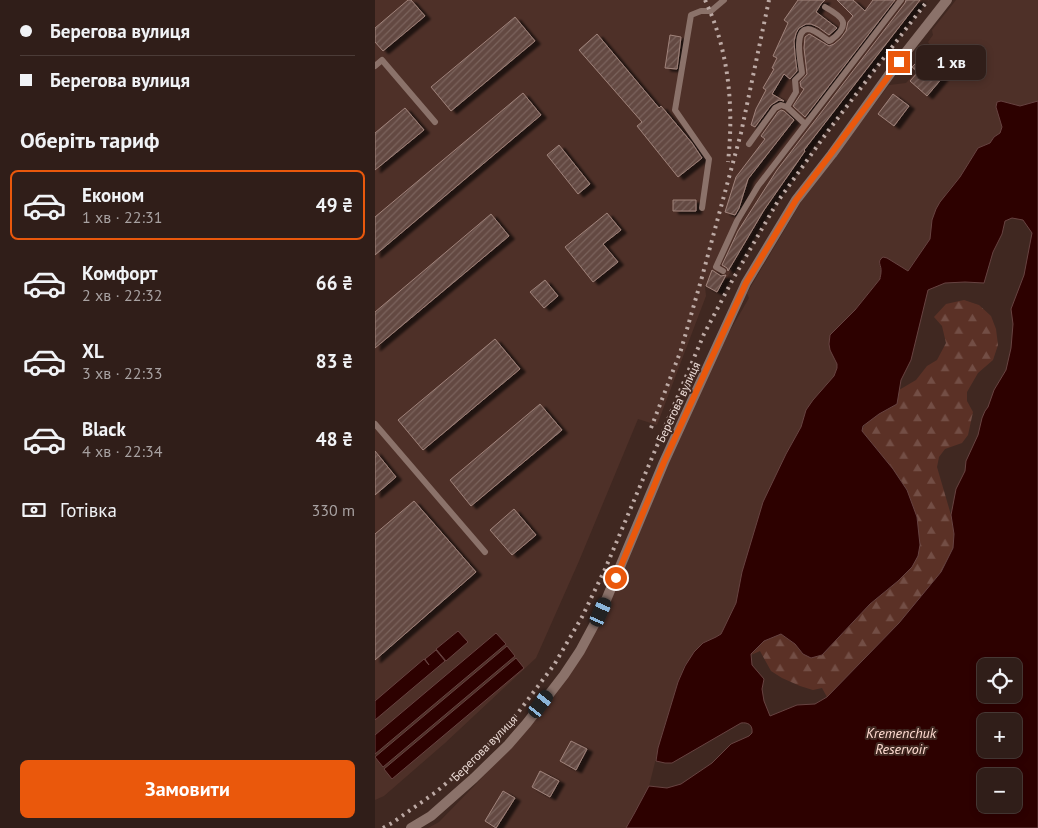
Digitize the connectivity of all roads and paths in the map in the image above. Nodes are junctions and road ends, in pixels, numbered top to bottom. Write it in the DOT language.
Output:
graph roads {
  1 [pos="724,0"];
  2 [pos="901,0"];
  3 [pos="947,0"];
  4 [pos="825,7"];
  5 [pos="375,66"];
  6 [pos="787,107"];
  7 [pos="435,122"];
  8 [pos="805,124"];
  9 [pos="749,144"];
  10 [pos="702,208"];
  11 [pos="723,270"];
  12 [pos="375,424"];
  13 [pos="485,552"];
  14 [pos="411,828"];
  1 -- 10 [label="lane"];
  2 -- 8 [label="lane"];
  3 -- 14 [label="street, Берегова вулиця"];
  4 -- 6 [label="lane"];
  5 -- 7 [label="lane"];
  6 -- 8 [label="lane"];
  6 -- 9 [label="lane"];
  8 -- 11 [label="lane"];
  12 -- 13 [label="lane"];
}
